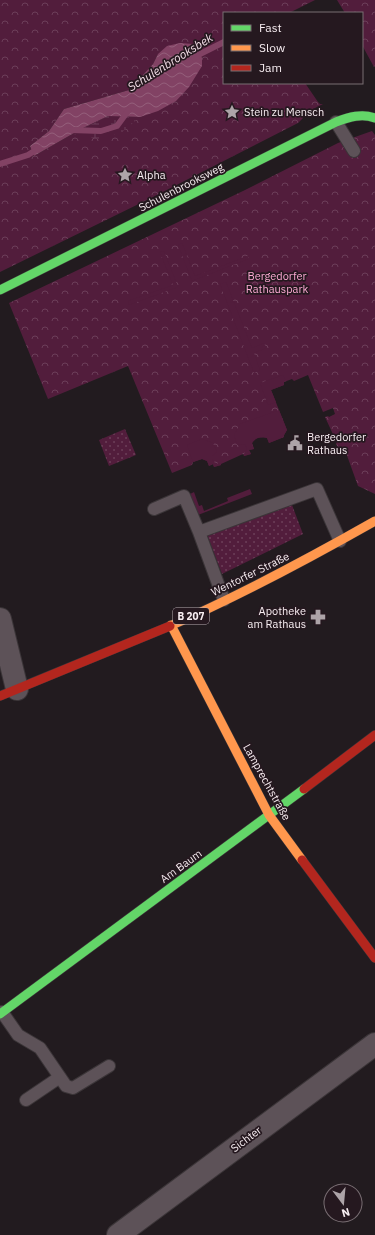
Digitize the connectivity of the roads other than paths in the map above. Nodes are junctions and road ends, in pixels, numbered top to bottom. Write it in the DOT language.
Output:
graph roads {
  1 [pos="375,118"];
  2 [pos="336,122"];
  3 [pos="354,150"];
  4 [pos="0,290"];
  5 [pos="154,509"];
  6 [pos="375,521"];
  7 [pos="199,532"];
  8 [pos="340,541"];
  9 [pos="224,600"];
  10 [pos="0,619"];
  11 [pos="171,626"];
  12 [pos="8,692"];
  13 [pos="375,735"];
  14 [pos="269,815"];
  15 [pos="375,958"];
  16 [pos="1,1013"];
  17 [pos="375,1044"];
  18 [pos="109,1066"];
  19 [pos="60,1077"];
  20 [pos="26,1100"];
  21 [pos="118,1235"];
  1 -- 2 [label="street, Schulenbrooksweg"];
  2 -- 3 [label="lane"];
  2 -- 4 [label="street, Schulenbrooksweg"];
  5 -- 7 [label="lane"];
  6 -- 8 [label="street, Wentorfer Straße / B 207"];
  7 -- 8 [label="lane"];
  7 -- 9 [label="lane"];
  8 -- 9 [label="street, Wentorfer Straße / B 207"];
  9 -- 11 [label="street, Wentorfer Straße / B 207"];
  10 -- 12 [label="street"];
  11 -- 12 [label="street, Wentorfer Straße / B 207"];
  11 -- 14 [label="street, Lamprechtstraße"];
  13 -- 14 [label="street, Am Baum"];
  14 -- 15 [label="street, Lamprechtstraße"];
  14 -- 16 [label="street, Am Baum"];
  16 -- 19 [label="lane"];
  17 -- 21 [label="street, Sichter"];
  18 -- 19 [label="lane"];
  19 -- 20 [label="lane"];
}
